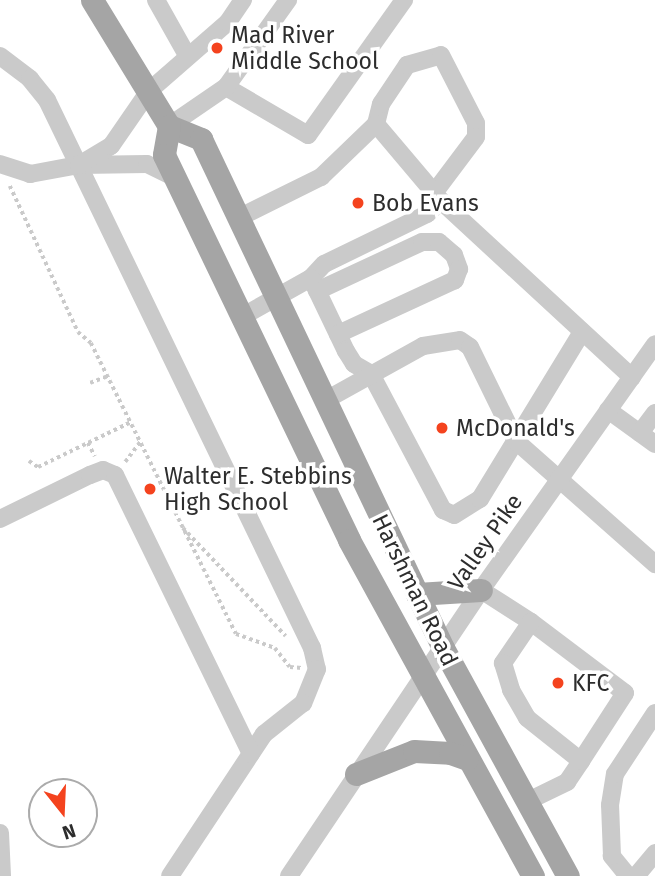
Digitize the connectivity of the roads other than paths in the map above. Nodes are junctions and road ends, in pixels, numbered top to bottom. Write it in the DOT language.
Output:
graph roads {
  1 [pos="92,0"];
  2 [pos="156,0"];
  3 [pos="243,0"];
  4 [pos="288,0"];
  5 [pos="404,0"];
  6 [pos="0,56"];
  7 [pos="188,57"];
  8 [pos="226,87"];
  9 [pos="149,91"];
  10 [pos="376,124"];
  11 [pos="169,126"];
  12 [pos="79,165"];
  13 [pos="6,167"];
  14 [pos="174,177"];
  15 [pos="438,197"];
  16 [pos="237,218"];
  17 [pos="314,285"];
  18 [pos="279,299"];
  19 [pos="243,316"];
  20 [pos="582,332"];
  21 [pos="338,334"];
  22 [pos="655,344"];
  23 [pos="371,374"];
  24 [pos="632,377"];
  25 [pos="324,401"];
  26 [pos="608,410"];
  27 [pos="655,413"];
  28 [pos="648,438"];
  29 [pos="516,441"];
  30 [pos="560,478"];
  31 [pos="0,519"];
  32 [pos="655,564"];
  33 [pos="481,590"];
  34 [pos="417,594"];
  35 [pos="531,622"];
  36 [pos="443,648"];
  37 [pos="423,676"];
  38 [pos="655,713"];
  39 [pos="251,754"];
  40 [pos="467,758"];
  41 [pos="581,761"];
  42 [pos="356,774"];
  43 [pos="526,802"];
  44 [pos="0,833"];
  45 [pos="655,853"];
  46 [pos="2,876"];
  47 [pos="170,876"];
  48 [pos="289,876"];
  49 [pos="533,876"];
  50 [pos="568,876"];
  51 [pos="628,876"];
  52 [pos="636,876"];
  1 -- 9 [label="main road"];
  2 -- 7 [label="street"];
  3 -- 7 [label="street"];
  4 -- 8 [label="street"];
  5 -- 8 [label="street"];
  6 -- 12 [label="street"];
  7 -- 9 [label="street"];
  8 -- 11 [label="street"];
  9 -- 11 [label="main road"];
  9 -- 12 [label="street"];
  10 -- 15 [label="street"];
  10 -- 15 [label="street"];
  10 -- 16 [label="street"];
  11 -- 14 [label="main road, Harshman Road"];
  11 -- 16 [label="main road, Harshman Road"];
  12 -- 13 [label="street"];
  12 -- 14 [label="street"];
  12 -- 39 [label="street"];
  14 -- 19 [label="main road, Harshman Road"];
  15 -- 17 [label="street"];
  15 -- 20 [label="street"];
  16 -- 18 [label="main road, Harshman Road"];
  17 -- 18 [label="street"];
  17 -- 21 [label="street"];
  17 -- 21 [label="street"];
  18 -- 19 [label="street"];
  18 -- 25 [label="main road, Harshman Road"];
  19 -- 37 [label="main road, Harshman Road"];
  20 -- 24 [label="street"];
  20 -- 29 [label="street"];
  21 -- 23 [label="street"];
  22 -- 24 [label="street, Valley Pike"];
  23 -- 25 [label="street"];
  23 -- 29 [label="street"];
  23 -- 29 [label="street"];
  24 -- 26 [label="street, Valley Pike"];
  25 -- 34 [label="main road, Harshman Road"];
  26 -- 28 [label="street"];
  26 -- 30 [label="street, Valley Pike"];
  27 -- 28 [label="street"];
  29 -- 30 [label="street"];
  30 -- 32 [label="street"];
  30 -- 33 [label="street, Valley Pike"];
  31 -- 39 [label="street"];
  33 -- 34 [label="main road"];
  33 -- 35 [label="street"];
  33 -- 36 [label="street, Valley Pike"];
  34 -- 36 [label="main road, Harshman Road"];
  35 -- 41 [label="street"];
  35 -- 41 [label="street"];
  36 -- 37 [label="street, Valley Pike"];
  36 -- 43 [label="main road, Harshman Road"];
  37 -- 40 [label="main road, Harshman Road"];
  37 -- 42 [label="street, Valley Pike"];
  38 -- 51 [label="street"];
  39 -- 47 [label="street"];
  40 -- 42 [label="main road"];
  40 -- 49 [label="main road, Harshman Road"];
  41 -- 43 [label="street"];
  42 -- 48 [label="street, Valley Pike"];
  43 -- 50 [label="main road, Harshman Road"];
  44 -- 46 [label="street"];
  45 -- 52 [label="street"];
}
